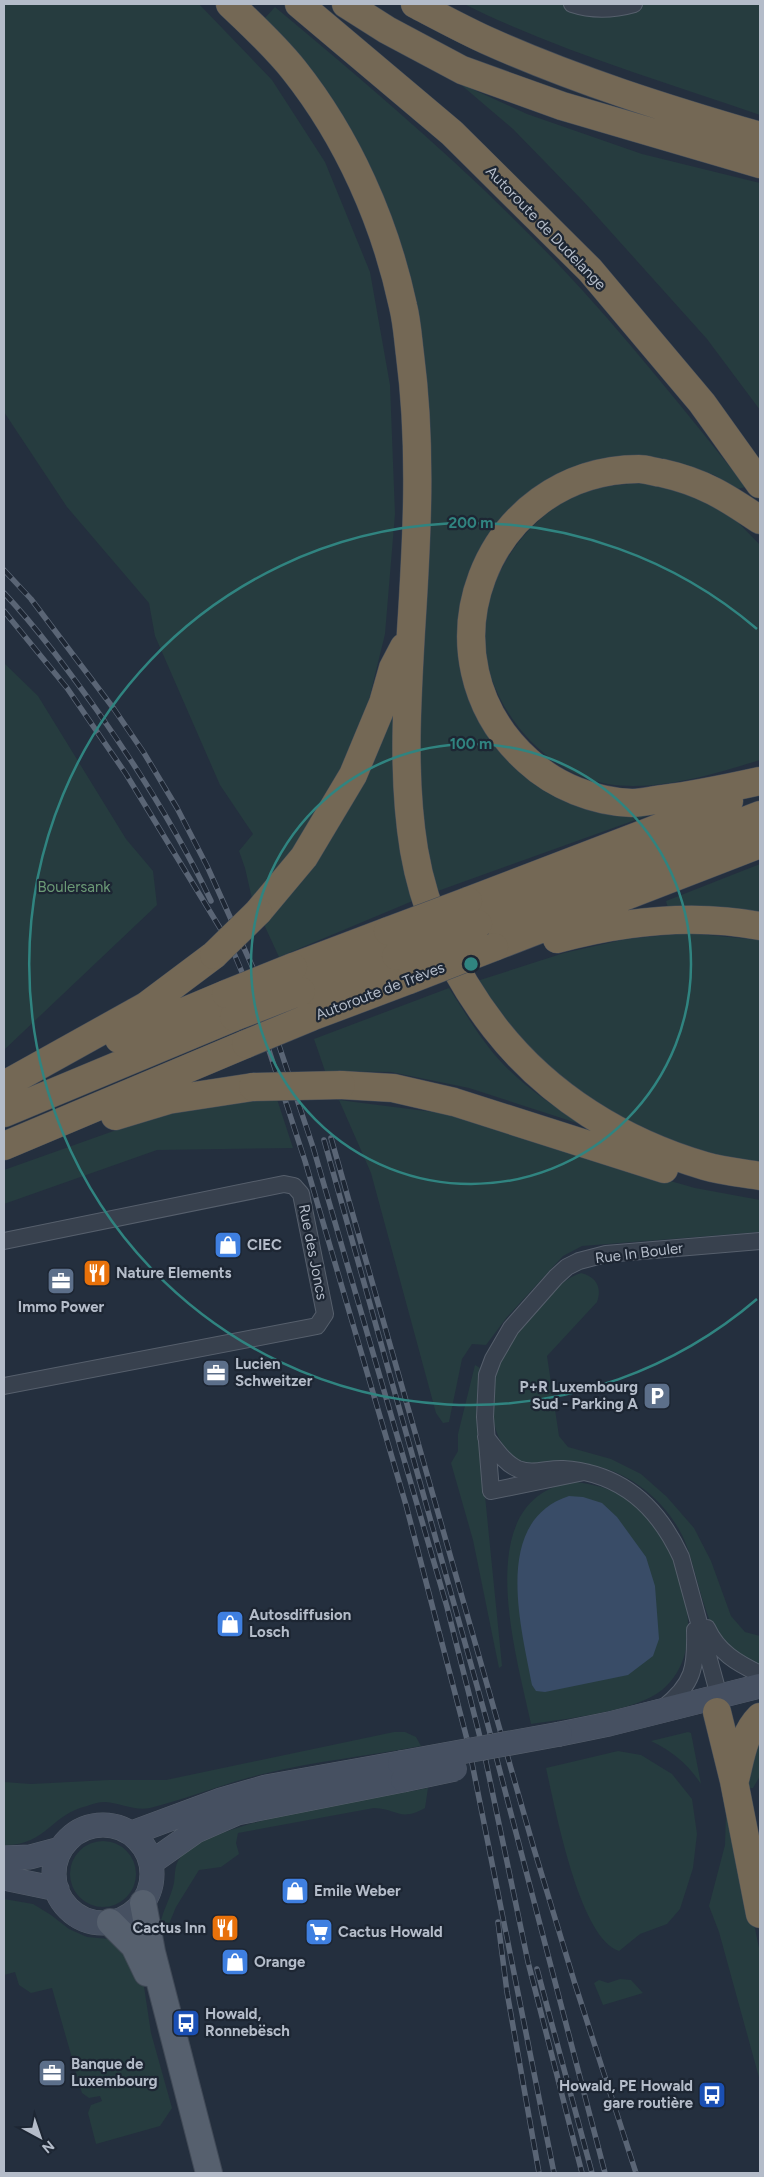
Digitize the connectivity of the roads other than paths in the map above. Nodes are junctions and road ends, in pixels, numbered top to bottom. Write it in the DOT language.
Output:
graph roads {
  1 [pos="230,4"];
  2 [pos="299,4"];
  3 [pos="328,4"];
  4 [pos="346,4"];
  5 [pos="414,4"];
  6 [pos="572,4"];
  7 [pos="634,4"];
  8 [pos="760,136"];
  9 [pos="760,164"];
  10 [pos="760,450"];
  11 [pos="760,484"];
  12 [pos="760,520"];
  13 [pos="411,633"];
  14 [pos="760,782"];
  15 [pos="760,789"];
  16 [pos="760,816"];
  17 [pos="760,844"];
  18 [pos="473,912"];
  19 [pos="760,926"];
  20 [pos="494,947"];
  21 [pos="230,1005"];
  22 [pos="4,1086"];
  23 [pos="4,1113"];
  24 [pos="4,1146"];
  25 [pos="4,1150"];
  26 [pos="760,1176"];
  27 [pos="760,1189"];
  28 [pos="4,1241"];
  29 [pos="760,1241"];
  30 [pos="4,1386"];
  31 [pos="486,1437"];
  32 [pos="584,1472"];
  33 [pos="694,1602"];
  34 [pos="760,1674"];
  35 [pos="760,1686"];
  36 [pos="760,1702"];
  37 [pos="718,1704"];
  38 [pos="658,1712"];
  39 [pos="760,1717"];
  40 [pos="561,1741"];
  41 [pos="402,1771"];
  42 [pos="734,1781"];
  43 [pos="132,1833"];
  44 [pos="60,1849"];
  45 [pos="4,1858"];
  46 [pos="152,1862"];
  47 [pos="4,1878"];
  48 [pos="57,1890"];
  49 [pos="143,1902"];
  50 [pos="760,1914"];
  51 [pos="110,1922"];
  52 [pos="176,2044"];
  53 [pos="208,2173"];
  1 -- 13 [label="highway"];
  2 -- 11 [label="highway, Autoroute de Dudelange"];
  3 -- 10 [label="highway, Autoroute de Dudelange"];
  4 -- 9 [label="highway"];
  5 -- 8 [label="highway"];
  6 -- 7 [label="street"];
  12 -- 14 [label="highway"];
  13 -- 22 [label="highway, bridge"];
  13 -- 26 [label="highway"];
  15 -- 18 [label="highway"];
  16 -- 18 [label="highway"];
  17 -- 20 [label="highway, Autoroute de Trèves"];
  18 -- 21 [label="highway, bridge"];
  19 -- 20 [label="highway"];
  20 -- 24 [label="highway, Autoroute de Trèves, bridge"];
  21 -- 22 [label="highway"];
  21 -- 23 [label="highway"];
  25 -- 27 [label="highway, bridge"];
  28 -- 30 [label="street, Rue des Joncs"];
  29 -- 31 [label="street, Rue In Bouler"];
  31 -- 32 [label="street"];
  31 -- 32 [label="street, Rue In Bouler"];
  32 -- 33 [label="street"];
  33 -- 34 [label="street"];
  33 -- 37 [label="street"];
  33 -- 38 [label="street"];
  35 -- 37 [label="main road"];
  36 -- 37 [label="main road"];
  37 -- 38 [label="main road"];
  37 -- 40 [label="main road"];
  37 -- 42 [label="highway"];
  38 -- 40 [label="main road"];
  39 -- 42 [label="highway"];
  40 -- 41 [label="main road, bridge"];
  41 -- 43 [label="main road"];
  41 -- 46 [label="main road"];
  42 -- 50 [label="highway"];
  43 -- 44 [label="main road"];
  43 -- 46 [label="main road"];
  44 -- 45 [label="main road"];
  44 -- 48 [label="main road"];
  46 -- 49 [label="main road"];
  47 -- 48 [label="main road"];
  48 -- 51 [label="main road"];
  49 -- 51 [label="main road"];
  49 -- 52 [label="main road"];
  51 -- 52 [label="main road"];
  52 -- 53 [label="main road"];
}
